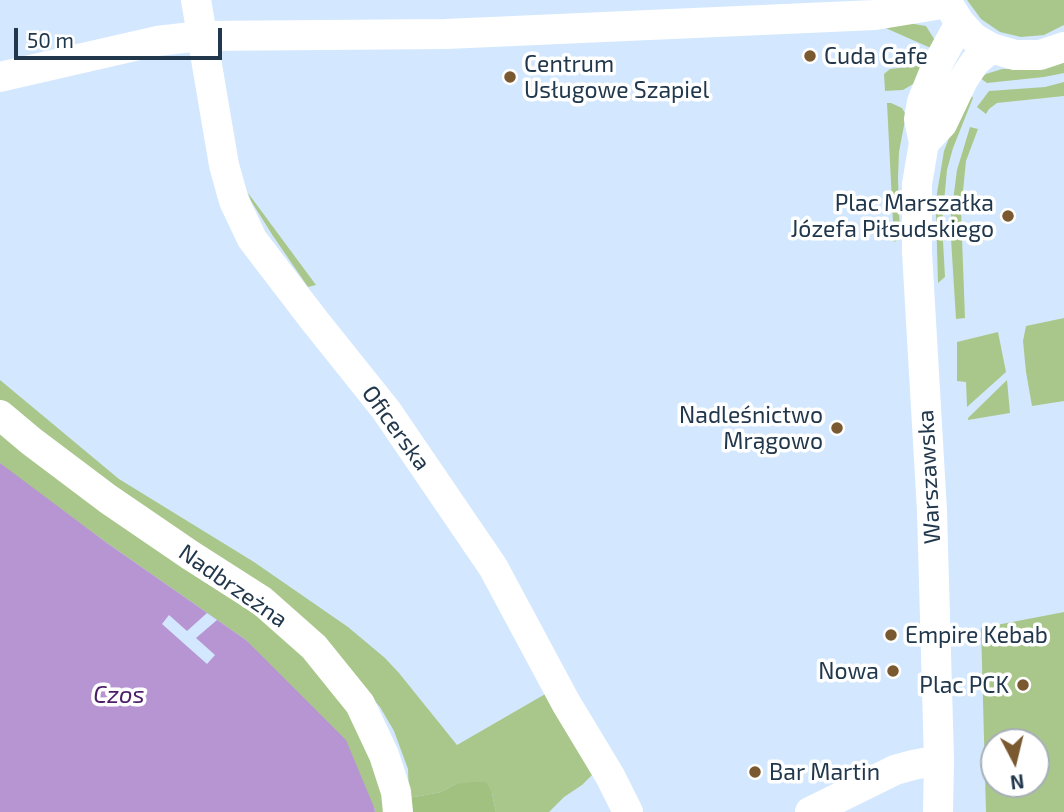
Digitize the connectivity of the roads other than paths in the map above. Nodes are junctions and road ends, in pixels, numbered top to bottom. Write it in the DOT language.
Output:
graph roads {
  1 [pos="196,0"];
  2 [pos="952,9"];
  3 [pos="201,36"];
  4 [pos="1064,47"];
  5 [pos="991,48"];
  6 [pos="0,77"];
  7 [pos="924,143"];
  8 [pos="0,415"];
  9 [pos="939,760"];
  10 [pos="398,812"];
  11 [pos="628,812"];
  12 [pos="810,812"];
  13 [pos="938,812"];
  1 -- 3 [label="street, Oficerska"];
  2 -- 3 [label="street"];
  2 -- 5 [label="street"];
  2 -- 7 [label="street, Warszawska"];
  3 -- 6 [label="street"];
  3 -- 11 [label="street, Oficerska"];
  4 -- 5 [label="street"];
  5 -- 7 [label="street, Warszawska"];
  7 -- 9 [label="street, Warszawska"];
  8 -- 10 [label="street, Nadbrzeżna"];
  9 -- 12 [label="street"];
  9 -- 13 [label="street, Warszawska"];
}
